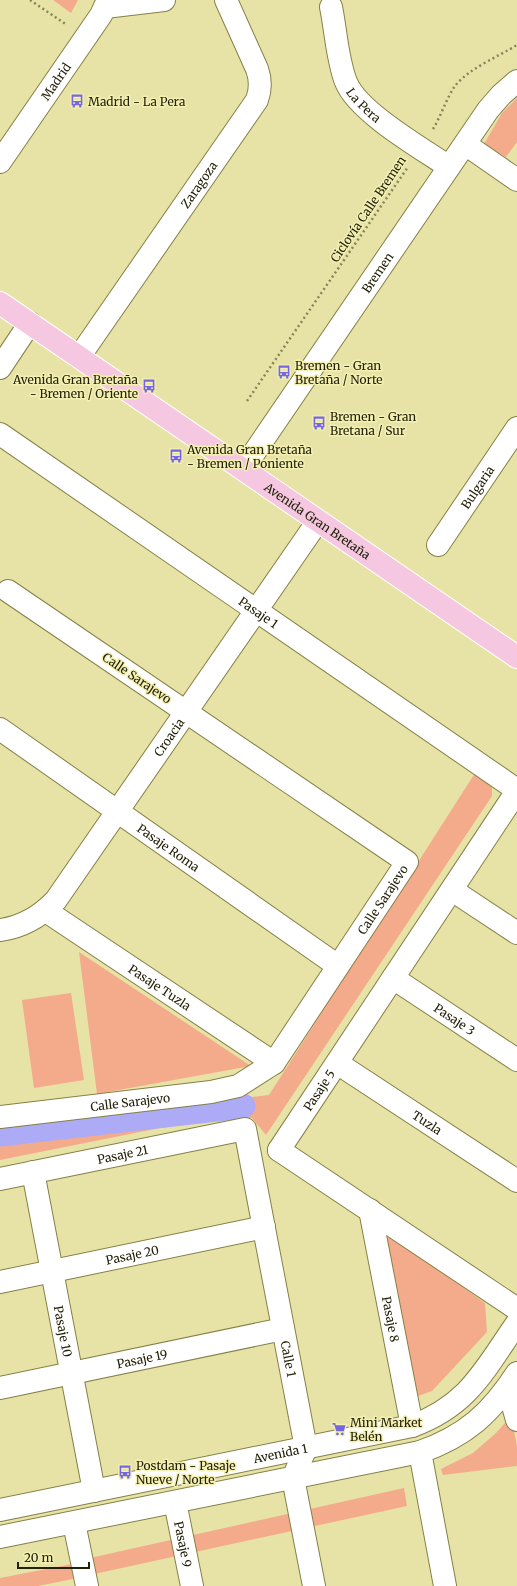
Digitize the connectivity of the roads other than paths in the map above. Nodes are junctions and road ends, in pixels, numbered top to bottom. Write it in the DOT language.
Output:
graph roads {
  1 [pos="164,0"];
  2 [pos="226,0"];
  3 [pos="106,4"];
  4 [pos="331,7"];
  5 [pos="517,81"];
  6 [pos="465,144"];
  7 [pos="0,162"];
  8 [pos="449,167"];
  9 [pos="517,180"];
  10 [pos="0,303"];
  11 [pos="30,323"];
  12 [pos="79,357"];
  13 [pos="0,368"];
  14 [pos="517,428"];
  15 [pos="0,434"];
  16 [pos="243,469"];
  17 [pos="318,521"];
  18 [pos="438,545"];
  19 [pos="8,591"];
  20 [pos="256,610"];
  21 [pos="517,657"];
  22 [pos="186,711"];
  23 [pos="0,729"];
  24 [pos="517,791"];
  25 [pos="118,812"];
  26 [pos="452,890"];
  27 [pos="46,911"];
  28 [pos="0,930"];
  29 [pos="517,933"];
  30 [pos="338,966"];
  31 [pos="393,978"];
  32 [pos="517,1060"];
  33 [pos="274,1063"];
  34 [pos="337,1063"];
  35 [pos="0,1117"];
  36 [pos="245,1129"];
  37 [pos="279,1150"];
  38 [pos="250,1160"];
  39 [pos="33,1172"];
  40 [pos="0,1179"];
  41 [pos="517,1181"];
  42 [pos="370,1210"];
  43 [pos="264,1227"];
  44 [pos="52,1271"];
  45 [pos="0,1282"];
  46 [pos="517,1309"];
  47 [pos="517,1323"];
  48 [pos="283,1329"];
  49 [pos="71,1373"];
  50 [pos="511,1382"];
  51 [pos="0,1388"];
  52 [pos="517,1420"];
  53 [pos="412,1426"];
  54 [pos="306,1448"];
  55 [pos="420,1452"];
  56 [pos="293,1478"];
  57 [pos="94,1491"];
  58 [pos="175,1502"];
  59 [pos="0,1510"];
  60 [pos="74,1523"];
  61 [pos="0,1538"];
  62 [pos="87,1586"];
  63 [pos="192,1586"];
  64 [pos="314,1586"];
  65 [pos="445,1586"];
  1 -- 3 [label="street"];
  2 -- 12 [label="street, Zaragoza"];
  3 -- 7 [label="street, Madrid"];
  4 -- 8 [label="street, La Pera"];
  5 -- 6 [label="street, Bremen"];
  6 -- 8 [label="street, Bremen"];
  6 -- 9 [label="street"];
  8 -- 16 [label="street, Bremen"];
  10 -- 11 [label="main road, Avenida Gran Bretaña"];
  11 -- 12 [label="main road, Avenida Gran Bretaña"];
  11 -- 13 [label="street"];
  12 -- 16 [label="main road, Avenida Gran Bretaña"];
  14 -- 18 [label="street, Bulgaria"];
  15 -- 20 [label="street, Pasaje 1"];
  16 -- 17 [label="main road, Avenida Gran Bretaña"];
  17 -- 20 [label="street, Croacia"];
  17 -- 21 [label="main road, Avenida Gran Bretaña"];
  19 -- 22 [label="street, Calle Sarajevo"];
  20 -- 22 [label="street, Croacia"];
  20 -- 24 [label="street, Pasaje 1"];
  22 -- 25 [label="street, Croacia"];
  22 -- 30 [label="street, Calle Sarajevo"];
  23 -- 25 [label="street, Pasaje Roma"];
  24 -- 26 [label="street, Pasaje 5"];
  25 -- 27 [label="street, Croacia"];
  25 -- 30 [label="street, Pasaje Roma"];
  26 -- 29 [label="street"];
  26 -- 31 [label="street, Pasaje 5"];
  27 -- 28 [label="street, Croacia"];
  27 -- 33 [label="street, Pasaje Tuzla"];
  30 -- 33 [label="street, Calle Sarajevo"];
  31 -- 32 [label="street, Pasaje 3"];
  31 -- 34 [label="street, Pasaje 5"];
  33 -- 35 [label="street, Calle Sarajevo"];
  34 -- 37 [label="street, Pasaje 5"];
  34 -- 41 [label="street, Tuzla"];
  36 -- 38 [label="street, Calle 1"];
  36 -- 39 [label="street, Pasaje 21"];
  37 -- 38 [label="street"];
  37 -- 42 [label="street"];
  38 -- 43 [label="street, Calle 1"];
  39 -- 40 [label="street, Pasaje 21"];
  39 -- 44 [label="street, Pasaje 10"];
  42 -- 46 [label="street"];
  42 -- 53 [label="street, Pasaje 8"];
  43 -- 44 [label="street, Pasaje 20"];
  43 -- 48 [label="street, Calle 1"];
  44 -- 45 [label="street, Pasaje 20"];
  44 -- 49 [label="street, Pasaje 10"];
  47 -- 53 [label="street, Avenida 1"];
  48 -- 49 [label="street, Pasaje 19"];
  48 -- 54 [label="street, Calle 1"];
  49 -- 51 [label="street, Pasaje 19"];
  49 -- 57 [label="street, Pasaje 10"];
  50 -- 52 [label="street"];
  50 -- 55 [label="street"];
  53 -- 54 [label="street, Avenida 1"];
  54 -- 56 [label="street"];
  54 -- 57 [label="street, Avenida 1"];
  55 -- 56 [label="street"];
  55 -- 65 [label="street"];
  56 -- 58 [label="street"];
  56 -- 64 [label="street"];
  57 -- 59 [label="street, Avenida 1"];
  58 -- 60 [label="street"];
  58 -- 63 [label="street, Pasaje 9"];
  60 -- 61 [label="street"];
  60 -- 62 [label="street"];
}
